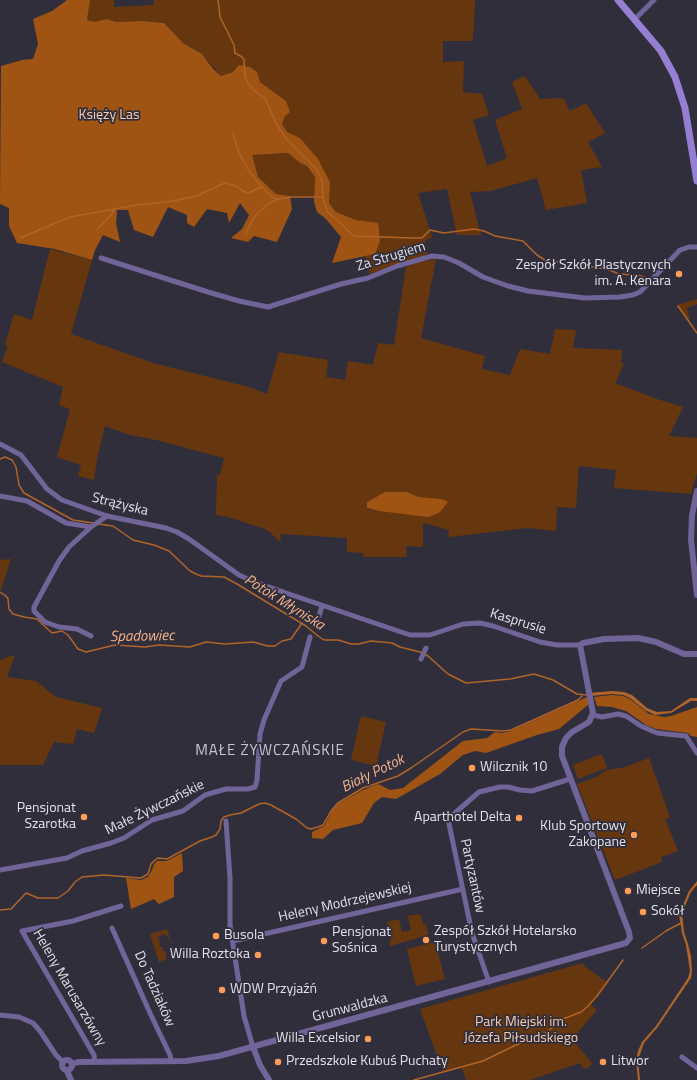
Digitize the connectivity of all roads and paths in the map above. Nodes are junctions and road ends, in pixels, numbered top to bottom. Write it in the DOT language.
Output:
graph roads {
  1 [pos="618,0"];
  2 [pos="654,0"];
  3 [pos="635,20"];
  4 [pos="697,181"];
  5 [pos="697,247"];
  6 [pos="101,258"];
  7 [pos="0,444"];
  8 [pos="697,490"];
  9 [pos="0,496"];
  10 [pos="107,516"];
  11 [pos="92,527"];
  12 [pos="694,553"];
  13 [pos="243,577"];
  14 [pos="697,595"];
  15 [pos="322,606"];
  16 [pos="319,616"];
  17 [pos="91,636"];
  18 [pos="310,637"];
  19 [pos="580,645"];
  20 [pos="426,648"];
  21 [pos="697,654"];
  22 [pos="421,659"];
  23 [pos="592,715"];
  24 [pos="697,753"];
  25 [pos="570,778"];
  26 [pos="226,821"];
  27 [pos="0,870"];
  28 [pos="463,889"];
  29 [pos="121,906"];
  30 [pos="112,928"];
  31 [pos="233,941"];
  32 [pos="489,982"];
  33 [pos="0,1015"];
  34 [pos="253,1047"];
  35 [pos="682,1057"];
  36 [pos="171,1061"];
  37 [pos="63,1062"];
  38 [pos="95,1062"];
  39 [pos="72,1064"];
  40 [pos="697,1068"];
  41 [pos="67,1070"];
  42 [pos="71,1080"];
  43 [pos="269,1080"];
  1 -- 3 [label="main road"];
  2 -- 3 [label="street"];
  3 -- 4 [label="main road"];
  5 -- 6 [label="street, Za Strugiem"];
  7 -- 10 [label="street, Strążyska"];
  8 -- 12 [label="street"];
  9 -- 11 [label="street"];
  10 -- 11 [label="street"];
  10 -- 13 [label="street, Strążyska"];
  11 -- 17 [label="street"];
  12 -- 14 [label="street"];
  13 -- 15 [label="street, Kasprusie"];
  15 -- 16 [label="street"];
  15 -- 19 [label="street, Kasprusie"];
  18 -- 27 [label="street, Małe Żywczańskie"];
  19 -- 21 [label="street, Kasprusie"];
  19 -- 23 [label="street"];
  20 -- 22 [label="street"];
  23 -- 24 [label="street"];
  23 -- 25 [label="street"];
  25 -- 28 [label="street, Partyzantów"];
  25 -- 32 [label="street, Grunwaldzka"];
  26 -- 31 [label="street"];
  28 -- 31 [label="street, Heleny Modrzejewskiej"];
  28 -- 32 [label="street, Partyzantów"];
  29 -- 38 [label="street, Heleny Marusarzówny"];
  30 -- 36 [label="street, Do Tadziaków"];
  31 -- 34 [label="street"];
  32 -- 34 [label="street, Grunwaldzka"];
  33 -- 37 [label="street"];
  34 -- 36 [label="street, Grunwaldzka"];
  34 -- 43 [label="street"];
  35 -- 40 [label="street"];
  36 -- 38 [label="street, Grunwaldzka"];
  37 -- 39 [label="street"];
  37 -- 41 [label="street"];
  38 -- 39 [label="street, Grunwaldzka"];
  39 -- 41 [label="street"];
  41 -- 42 [label="street"];
}
